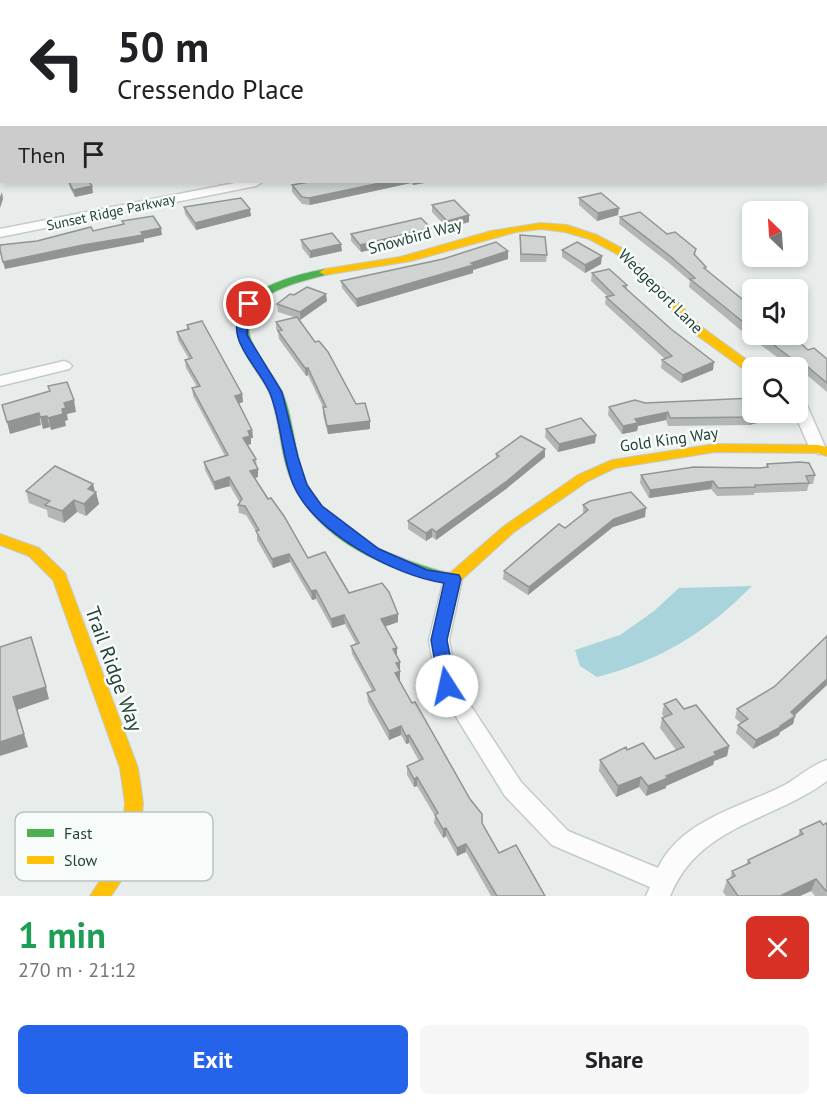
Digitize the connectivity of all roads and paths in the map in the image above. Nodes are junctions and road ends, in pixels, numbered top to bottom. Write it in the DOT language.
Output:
graph roads {
  1 [pos="251,183"];
  2 [pos="561,230"];
  3 [pos="0,233"];
  4 [pos="742,362"];
  5 [pos="64,366"];
  6 [pos="0,381"];
  7 [pos="808,422"];
  8 [pos="823,451"];
  9 [pos="0,539"];
  10 [pos="453,579"];
  11 [pos="827,769"];
  12 [pos="135,812"];
  13 [pos="112,881"];
  14 [pos="660,889"];
  15 [pos="100,896"];
  1 -- 3 [label="street, Sunset Ridge Parkway"];
  2 -- 4 [label="street, Wedgeport Lane"];
  2 -- 10 [label="street, Snowbird Way"];
  5 -- 6 [label="street"];
  7 -- 8 [label="street"];
  8 -- 10 [label="street, Gold King Way"];
  9 -- 12 [label="street, Trail Ridge Way"];
  10 -- 14 [label="street"];
  11 -- 14 [label="street"];
  13 -- 15 [label="street, Trail Ridge Way"];
}
